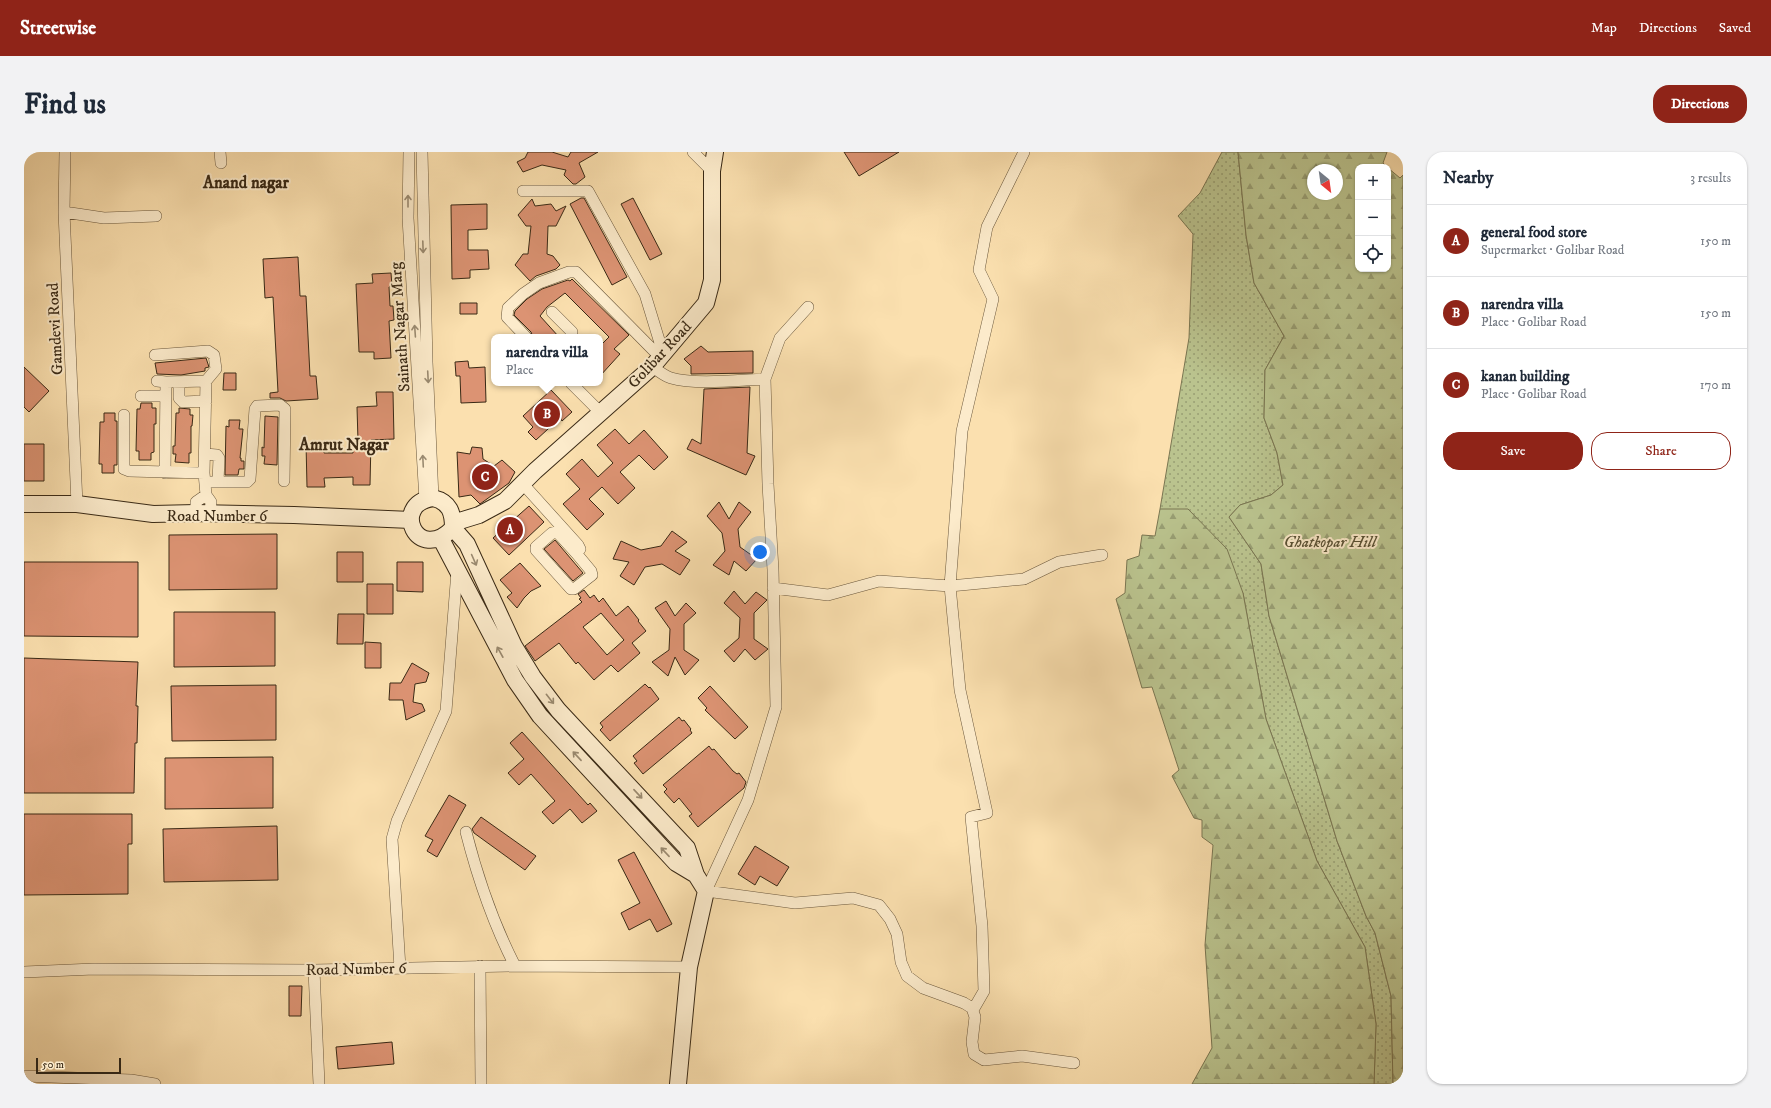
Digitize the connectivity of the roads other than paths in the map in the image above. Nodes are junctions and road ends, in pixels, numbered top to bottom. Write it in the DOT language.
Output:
graph roads {
  1 [pos="65,152"];
  2 [pos="409,152"];
  3 [pos="422,152"];
  4 [pos="693,152"];
  5 [pos="715,152"];
  6 [pos="1024,152"];
  7 [pos="712,171"];
  8 [pos="408,184"];
  9 [pos="422,185"];
  10 [pos="523,191"];
  11 [pos="64,212"];
  12 [pos="156,216"];
  13 [pos="808,307"];
  14 [pos="552,312"];
  15 [pos="523,334"];
  16 [pos="570,334"];
  17 [pos="156,356"];
  18 [pos="658,359"];
  19 [pos="764,379"];
  20 [pos="206,381"];
  21 [pos="179,382"];
  22 [pos="574,386"];
  23 [pos="141,396"];
  24 [pos="166,396"];
  25 [pos="206,401"];
  26 [pos="600,412"];
  27 [pos="124,415"];
  28 [pos="205,454"];
  29 [pos="165,472"];
  30 [pos="205,477"];
  31 [pos="284,481"];
  32 [pos="218,482"];
  33 [pos="523,484"];
  34 [pos="429,499"];
  35 [pos="24,504"];
  36 [pos="77,504"];
  37 [pos="203,514"];
  38 [pos="411,520"];
  39 [pos="449,530"];
  40 [pos="576,553"];
  41 [pos="1102,555"];
  42 [pos="457,571"];
  43 [pos="950,586"];
  44 [pos="773,588"];
  45 [pos="487,589"];
  46 [pos="472,598"];
  47 [pos="533,677"];
  48 [pos="519,686"];
  49 [pos="608,763"];
  50 [pos="595,774"];
  51 [pos="657,816"];
  52 [pos="643,828"];
  53 [pos="466,832"];
  54 [pos="696,875"];
  55 [pos="706,891"];
  56 [pos="480,966"];
  57 [pos="515,966"];
  58 [pos="689,967"];
  59 [pos="400,968"];
  60 [pos="314,970"];
  61 [pos="24,972"];
  62 [pos="972,1010"];
  63 [pos="1074,1063"];
  64 [pos="24,1076"];
  65 [pos="155,1084"];
  66 [pos="319,1084"];
  67 [pos="481,1084"];
  68 [pos="678,1084"];
  1 -- 11 [label="street, Gamdevi Road"];
  2 -- 8 [label="street, Sainath Nagar Marg"];
  3 -- 9 [label="street"];
  4 -- 7 [label="street"];
  5 -- 7 [label="street, Golibar Road"];
  6 -- 43 [label="street"];
  7 -- 18 [label="street, Golibar Road"];
  8 -- 9 [label="street"];
  34 -- 8 [label="street, Sainath Nagar Marg, one-way"];
  9 -- 34 [label="street, one-way"];
  10 -- 18 [label="street"];
  11 -- 12 [label="street"];
  11 -- 36 [label="street, Gamdevi Road"];
  13 -- 19 [label="street"];
  14 -- 16 [label="street"];
  15 -- 18 [label="street"];
  17 -- 20 [label="street"];
  18 -- 19 [label="street"];
  18 -- 26 [label="street, Golibar Road"];
  19 -- 44 [label="street"];
  20 -- 21 [label="street"];
  20 -- 25 [label="street"];
  21 -- 24 [label="street"];
  21 -- 25 [label="street"];
  22 -- 26 [label="street"];
  23 -- 24 [label="street"];
  24 -- 29 [label="street"];
  25 -- 28 [label="street"];
  26 -- 33 [label="street, Golibar Road"];
  27 -- 29 [label="street"];
  28 -- 30 [label="street"];
  28 -- 32 [label="street"];
  29 -- 30 [label="street"];
  30 -- 32 [label="street"];
  30 -- 37 [label="street"];
  31 -- 32 [label="street"];
  33 -- 39 [label="street, Golibar Road"];
  33 -- 40 [label="street"];
  34 -- 38 [label="street"];
  34 -- 39 [label="street"];
  35 -- 36 [label="street, Road Number 6"];
  36 -- 37 [label="street, Road Number 6"];
  37 -- 38 [label="street, Road Number 6"];
  38 -- 39 [label="street, Golibar Road"];
  39 -- 42 [label="street"];
  39 -- 45 [label="street, one-way"];
  40 -- 40 [label="street"];
  41 -- 43 [label="street"];
  42 -- 46 [label="street"];
  42 -- 59 [label="street"];
  43 -- 44 [label="street"];
  43 -- 62 [label="street"];
  44 -- 55 [label="street"];
  45 -- 46 [label="street"];
  45 -- 47 [label="street"];
  48 -- 46 [label="street, one-way"];
  47 -- 48 [label="street"];
  47 -- 49 [label="street, one-way"];
  50 -- 48 [label="street, one-way"];
  49 -- 50 [label="street"];
  49 -- 51 [label="street, one-way"];
  50 -- 52 [label="street"];
  51 -- 52 [label="street"];
  51 -- 54 [label="street"];
  54 -- 52 [label="street, one-way"];
  53 -- 57 [label="street"];
  54 -- 55 [label="street"];
  55 -- 58 [label="street"];
  55 -- 62 [label="street"];
  56 -- 57 [label="street, Road Number 6"];
  56 -- 59 [label="street, Road Number 6"];
  56 -- 67 [label="street"];
  57 -- 58 [label="street, Road Number 6"];
  58 -- 68 [label="street"];
  59 -- 60 [label="street, Road Number 6"];
  60 -- 61 [label="street, Road Number 6"];
  60 -- 66 [label="street"];
  62 -- 63 [label="street"];
  64 -- 65 [label="street"];
}
